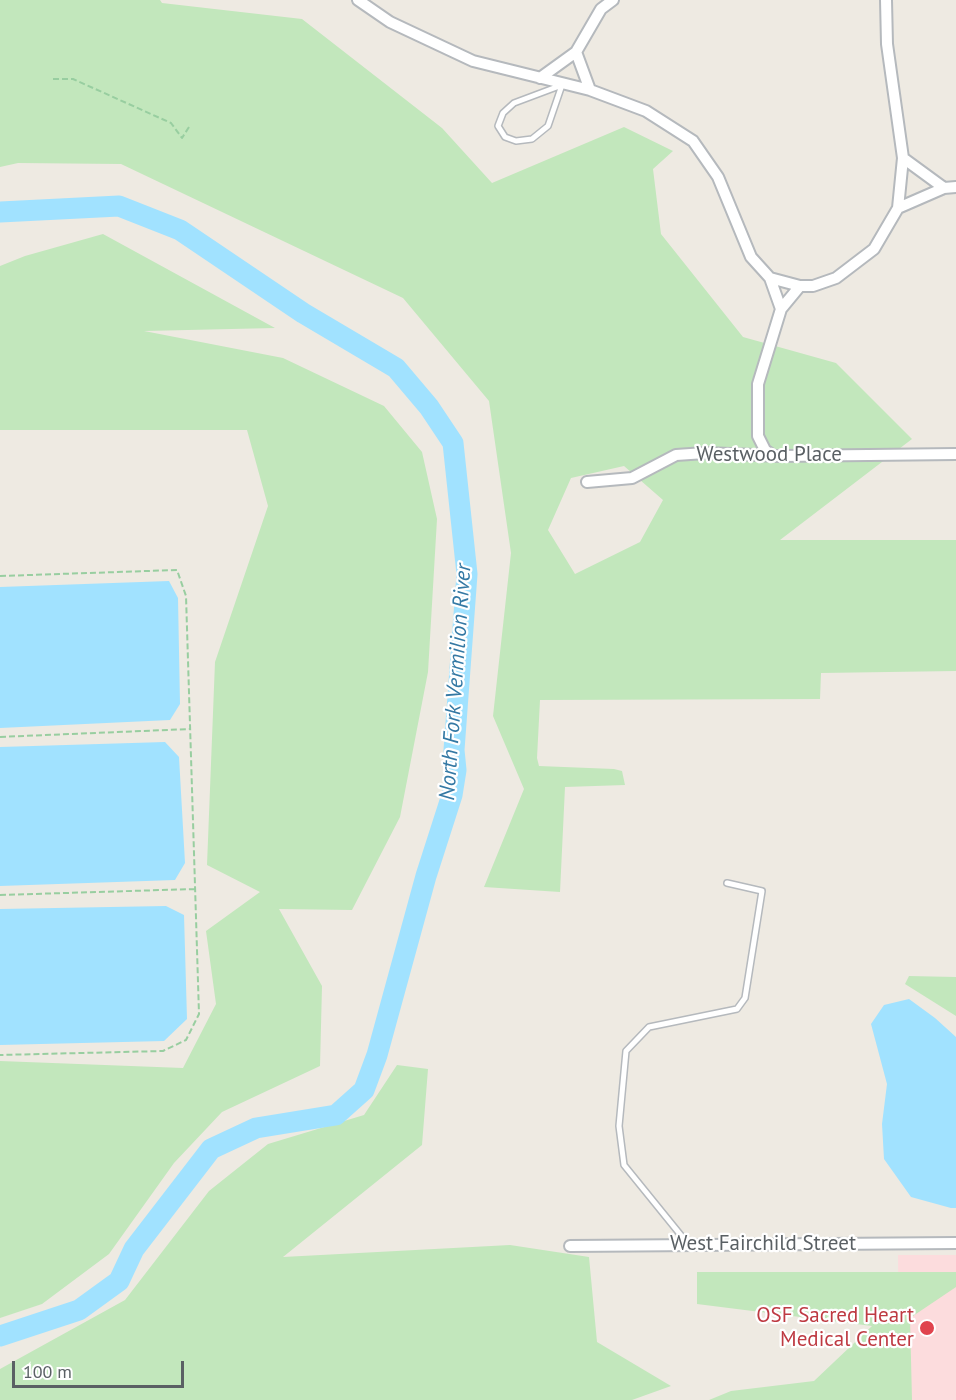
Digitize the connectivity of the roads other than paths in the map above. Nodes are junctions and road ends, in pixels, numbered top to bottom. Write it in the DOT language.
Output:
graph roads {
  1 [pos="358,0"];
  2 [pos="613,0"];
  3 [pos="886,0"];
  4 [pos="602,4"];
  5 [pos="576,52"];
  6 [pos="540,78"];
  7 [pos="562,85"];
  8 [pos="590,90"];
  9 [pos="903,158"];
  10 [pos="950,187"];
  11 [pos="898,208"];
  12 [pos="771,278"];
  13 [pos="800,286"];
  14 [pos="781,309"];
  15 [pos="956,454"];
  16 [pos="772,455"];
  17 [pos="587,482"];
  18 [pos="727,883"];
  19 [pos="956,1243"];
  20 [pos="689,1245"];
  21 [pos="570,1246"];
  1 -- 6 [label="street"];
  2 -- 4 [label="street"];
  3 -- 9 [label="street"];
  4 -- 5 [label="street"];
  5 -- 6 [label="street"];
  5 -- 8 [label="street"];
  6 -- 7 [label="street"];
  7 -- 7 [label="lane"];
  7 -- 8 [label="street"];
  8 -- 12 [label="street"];
  9 -- 10 [label="street"];
  9 -- 11 [label="street"];
  10 -- 11 [label="street"];
  11 -- 13 [label="street"];
  12 -- 13 [label="street"];
  12 -- 14 [label="street"];
  13 -- 14 [label="street"];
  14 -- 16 [label="street"];
  15 -- 16 [label="street, Westwood Place"];
  16 -- 17 [label="street, Westwood Place"];
  18 -- 20 [label="lane"];
  19 -- 20 [label="street, West Fairchild Street"];
  20 -- 21 [label="street, West Fairchild Street"];
}
